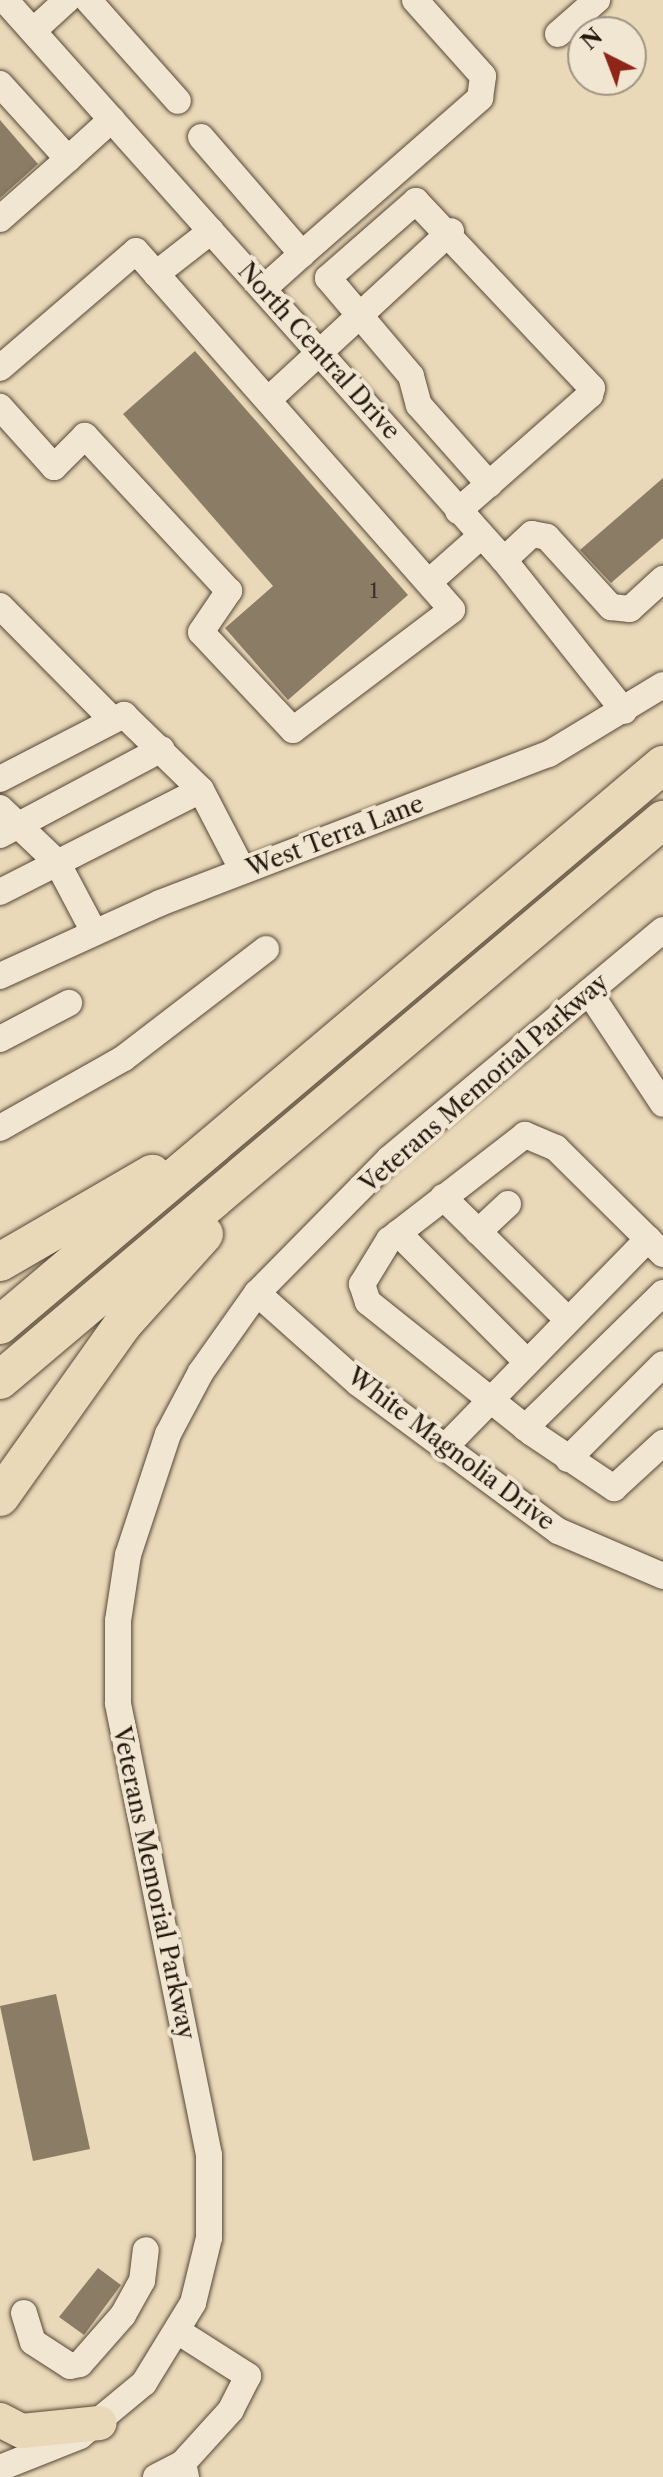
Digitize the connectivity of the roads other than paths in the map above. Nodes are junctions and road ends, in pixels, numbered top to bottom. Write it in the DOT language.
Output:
graph roads {
  1 [pos="5,0"];
  2 [pos="67,0"];
  3 [pos="88,0"];
  4 [pos="415,0"];
  5 [pos="597,0"];
  6 [pos="33,31"];
  7 [pos="558,34"];
  8 [pos="0,84"];
  9 [pos="178,101"];
  10 [pos="112,119"];
  11 [pos="201,137"];
  12 [pos="68,159"];
  13 [pos="0,219"];
  14 [pos="211,231"];
  15 [pos="451,231"];
  16 [pos="302,254"];
  17 [pos="156,274"];
  18 [pos="263,289"];
  19 [pos="360,317"];
  20 [pos="321,352"];
  21 [pos="0,368"];
  22 [pos="268,400"];
  23 [pos="419,405"];
  24 [pos="0,407"];
  25 [pos="391,430"];
  26 [pos="489,484"];
  27 [pos="458,511"];
  28 [pos="481,536"];
  29 [pos="504,560"];
  30 [pos="663,579"];
  31 [pos="429,582"];
  32 [pos="0,606"];
  33 [pos="663,685"];
  34 [pos="624,711"];
  35 [pos="112,719"];
  36 [pos="162,749"];
  37 [pos="663,765"];
  38 [pos="0,779"];
  39 [pos="201,790"];
  40 [pos="663,820"];
  41 [pos="6,823"];
  42 [pos="57,862"];
  43 [pos="243,871"];
  44 [pos="0,892"];
  45 [pos="93,930"];
  46 [pos="663,930"];
  47 [pos="266,949"];
  48 [pos="0,976"];
  49 [pos="589,992"];
  50 [pos="69,1003"];
  51 [pos="0,1039"];
  52 [pos="265,1102"];
  53 [pos="663,1104"];
  54 [pos="0,1128"];
  55 [pos="277,1146"];
  56 [pos="443,1197"];
  57 [pos="508,1204"];
  58 [pos="478,1232"];
  59 [pos="398,1233"];
  60 [pos="650,1247"];
  61 [pos="0,1262"];
  62 [pos="257,1293"];
  63 [pos="663,1293"];
  64 [pos="564,1317"];
  65 [pos="0,1325"];
  66 [pos="525,1360"];
  67 [pos="663,1364"];
  68 [pos="0,1380"];
  69 [pos="488,1399"];
  70 [pos="525,1428"];
  71 [pos="663,1443"];
  72 [pos="445,1447"];
  73 [pos="568,1459"];
  74 [pos="0,1497"];
  75 [pos="663,1576"];
  76 [pos="146,2250"];
  77 [pos="24,2313"];
  78 [pos="179,2332"];
  79 [pos="0,2420"];
  80 [pos="100,2423"];
  81 [pos="0,2468"];
  82 [pos="185,2470"];
  83 [pos="156,2477"];
  1 -- 6 [label="street, North Central Drive"];
  2 -- 6 [label="street"];
  3 -- 9 [label="street"];
  4 -- 16 [label="street"];
  5 -- 7 [label="street"];
  6 -- 10 [label="street, North Central Drive"];
  8 -- 12 [label="street"];
  10 -- 12 [label="street"];
  10 -- 14 [label="street, North Central Drive"];
  11 -- 16 [label="street"];
  12 -- 13 [label="street"];
  14 -- 17 [label="street"];
  14 -- 18 [label="street, North Central Drive"];
  15 -- 19 [label="street"];
  15 -- 19 [label="street"];
  15 -- 26 [label="street"];
  16 -- 18 [label="street"];
  17 -- 21 [label="street"];
  17 -- 22 [label="street"];
  18 -- 20 [label="street, North Central Drive"];
  19 -- 20 [label="street"];
  19 -- 23 [label="street"];
  20 -- 22 [label="street"];
  20 -- 25 [label="street, North Central Drive"];
  22 -- 31 [label="street"];
  23 -- 25 [label="street"];
  23 -- 26 [label="street"];
  24 -- 31 [label="street"];
  25 -- 27 [label="street, North Central Drive"];
  26 -- 27 [label="street"];
  27 -- 28 [label="street, North Central Drive"];
  28 -- 29 [label="street, North Central Drive"];
  28 -- 31 [label="street"];
  29 -- 30 [label="street"];
  29 -- 34 [label="street, North Central Drive"];
  32 -- 35 [label="street"];
  33 -- 34 [label="street, West Terra Lane"];
  34 -- 43 [label="street, West Terra Lane"];
  35 -- 36 [label="street"];
  35 -- 38 [label="street"];
  36 -- 39 [label="street"];
  36 -- 41 [label="street"];
  37 -- 52 [label="highway"];
  39 -- 42 [label="street"];
  39 -- 43 [label="street"];
  40 -- 55 [label="highway"];
  41 -- 42 [label="street"];
  42 -- 44 [label="street"];
  42 -- 45 [label="street"];
  43 -- 45 [label="street, West Terra Lane"];
  45 -- 48 [label="street, West Terra Lane"];
  46 -- 49 [label="street, Veterans Memorial Parkway"];
  47 -- 54 [label="street"];
  49 -- 53 [label="street"];
  49 -- 62 [label="street, Veterans Memorial Parkway"];
  50 -- 51 [label="street"];
  52 -- 61 [label="highway"];
  52 -- 65 [label="highway"];
  55 -- 68 [label="highway"];
  55 -- 74 [label="highway"];
  56 -- 58 [label="street"];
  56 -- 59 [label="street"];
  56 -- 60 [label="street"];
  57 -- 58 [label="street"];
  58 -- 64 [label="street"];
  59 -- 66 [label="street"];
  59 -- 69 [label="street"];
  60 -- 64 [label="street"];
  62 -- 72 [label="street, White Magnolia Drive"];
  62 -- 78 [label="street, Veterans Memorial Parkway"];
  63 -- 70 [label="street"];
  64 -- 66 [label="street"];
  66 -- 69 [label="street"];
  67 -- 73 [label="street"];
  69 -- 70 [label="street"];
  69 -- 72 [label="street"];
  70 -- 73 [label="street"];
  71 -- 73 [label="street"];
  72 -- 75 [label="street, White Magnolia Drive"];
  76 -- 77 [label="street"];
  78 -- 80 [label="street, Veterans Memorial Parkway"];
  78 -- 82 [label="street"];
  79 -- 80 [label="main road"];
  80 -- 81 [label="street, Veterans Memorial Parkway"];
  82 -- 83 [label="street"];
}
